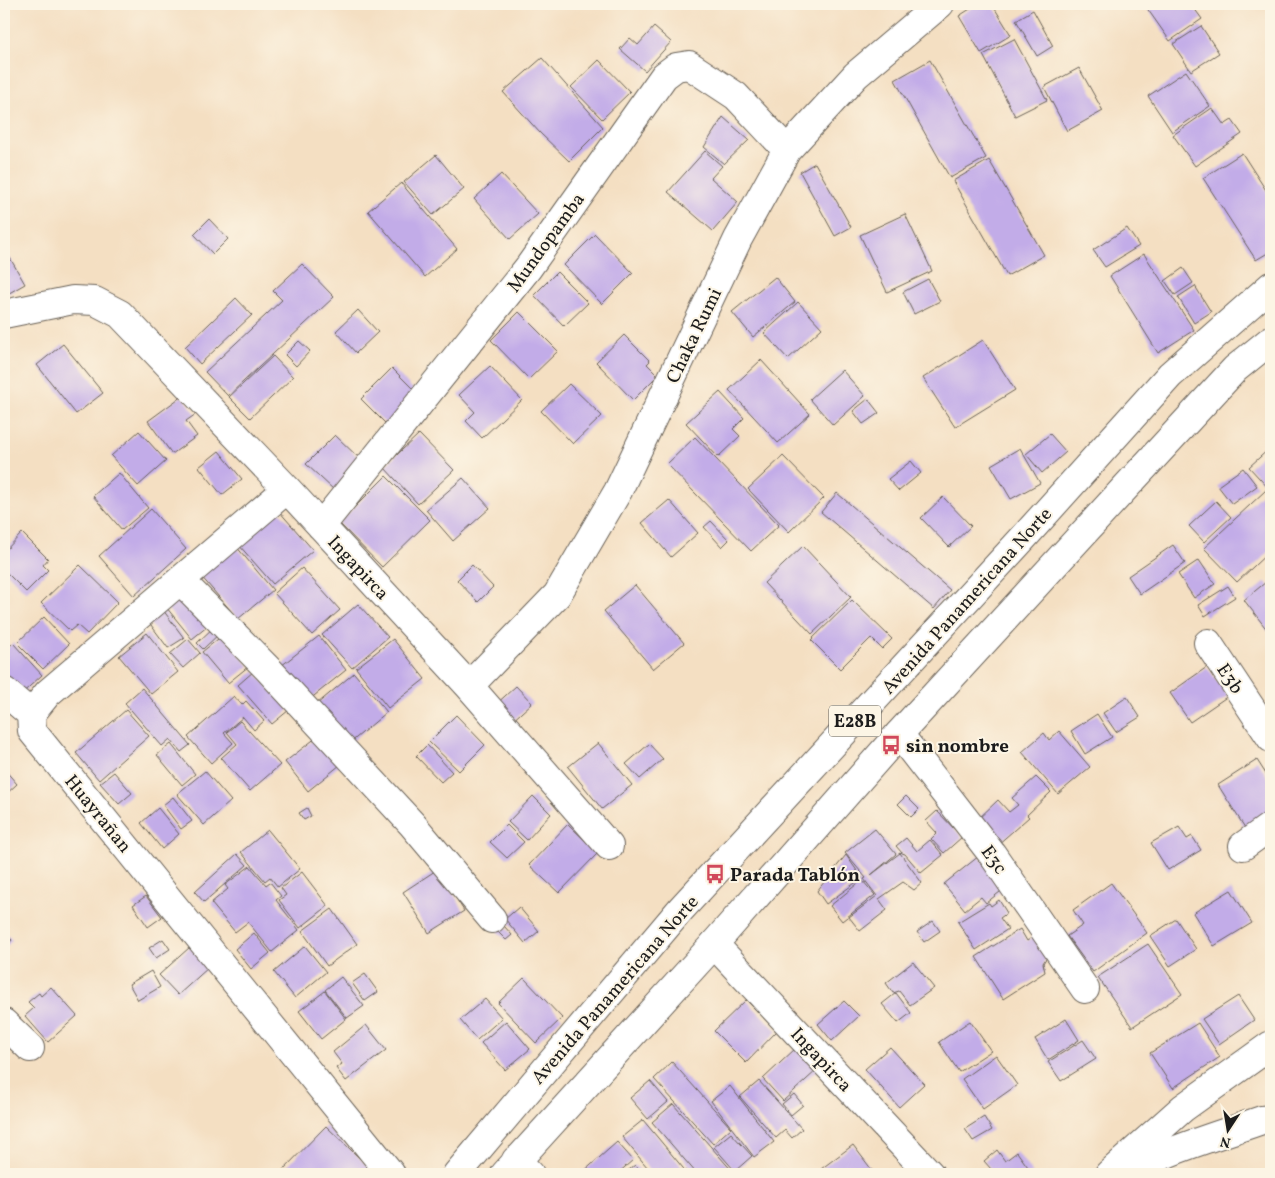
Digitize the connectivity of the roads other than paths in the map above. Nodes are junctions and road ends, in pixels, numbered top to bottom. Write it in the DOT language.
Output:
graph roads {
  1 [pos="940,4"];
  2 [pos="787,150"];
  3 [pos="1271,286"];
  4 [pos="4,314"];
  5 [pos="1271,340"];
  6 [pos="287,489"];
  7 [pos="321,526"];
  8 [pos="181,581"];
  9 [pos="1208,643"];
  10 [pos="469,686"];
  11 [pos="4,691"];
  12 [pos="31,714"];
  13 [pos="899,734"];
  14 [pos="1271,738"];
  15 [pos="1271,826"];
  16 [pos="610,846"];
  17 [pos="1243,846"];
  18 [pos="492,919"];
  19 [pos="714,944"];
  20 [pos="1085,989"];
  21 [pos="4,1023"];
  22 [pos="1271,1046"];
  23 [pos="30,1048"];
  24 [pos="1271,1119"];
  25 [pos="517,1169"];
  26 [pos="391,1174"];
  27 [pos="457,1174"];
  28 [pos="930,1174"];
  29 [pos="1109,1174"];
  30 [pos="1124,1174"];
  1 -- 2 [label="main road, Chaka Rumi"];
  2 -- 7 [label="main road, Mundopamba"];
  2 -- 10 [label="main road, Chaka Rumi"];
  3 -- 27 [label="main road, Avenida Panamericana Norte / E28B"];
  4 -- 6 [label="main road, Ingapirca"];
  5 -- 13 [label="main road, E28B"];
  6 -- 7 [label="main road, Ingapirca"];
  6 -- 8 [label="main road"];
  7 -- 10 [label="main road, Ingapirca"];
  8 -- 12 [label="main road"];
  8 -- 18 [label="main road"];
  9 -- 14 [label="main road, E3b"];
  10 -- 16 [label="main road, Ingapirca"];
  11 -- 12 [label="main road"];
  12 -- 26 [label="main road, Huayrañan"];
  13 -- 19 [label="main road, E28B"];
  13 -- 20 [label="main road, E3c"];
  15 -- 17 [label="main road"];
  19 -- 25 [label="main road, E28B"];
  19 -- 28 [label="main road, Ingapirca"];
  21 -- 23 [label="main road"];
  22 -- 29 [label="main road"];
  24 -- 30 [label="main road"];
}
